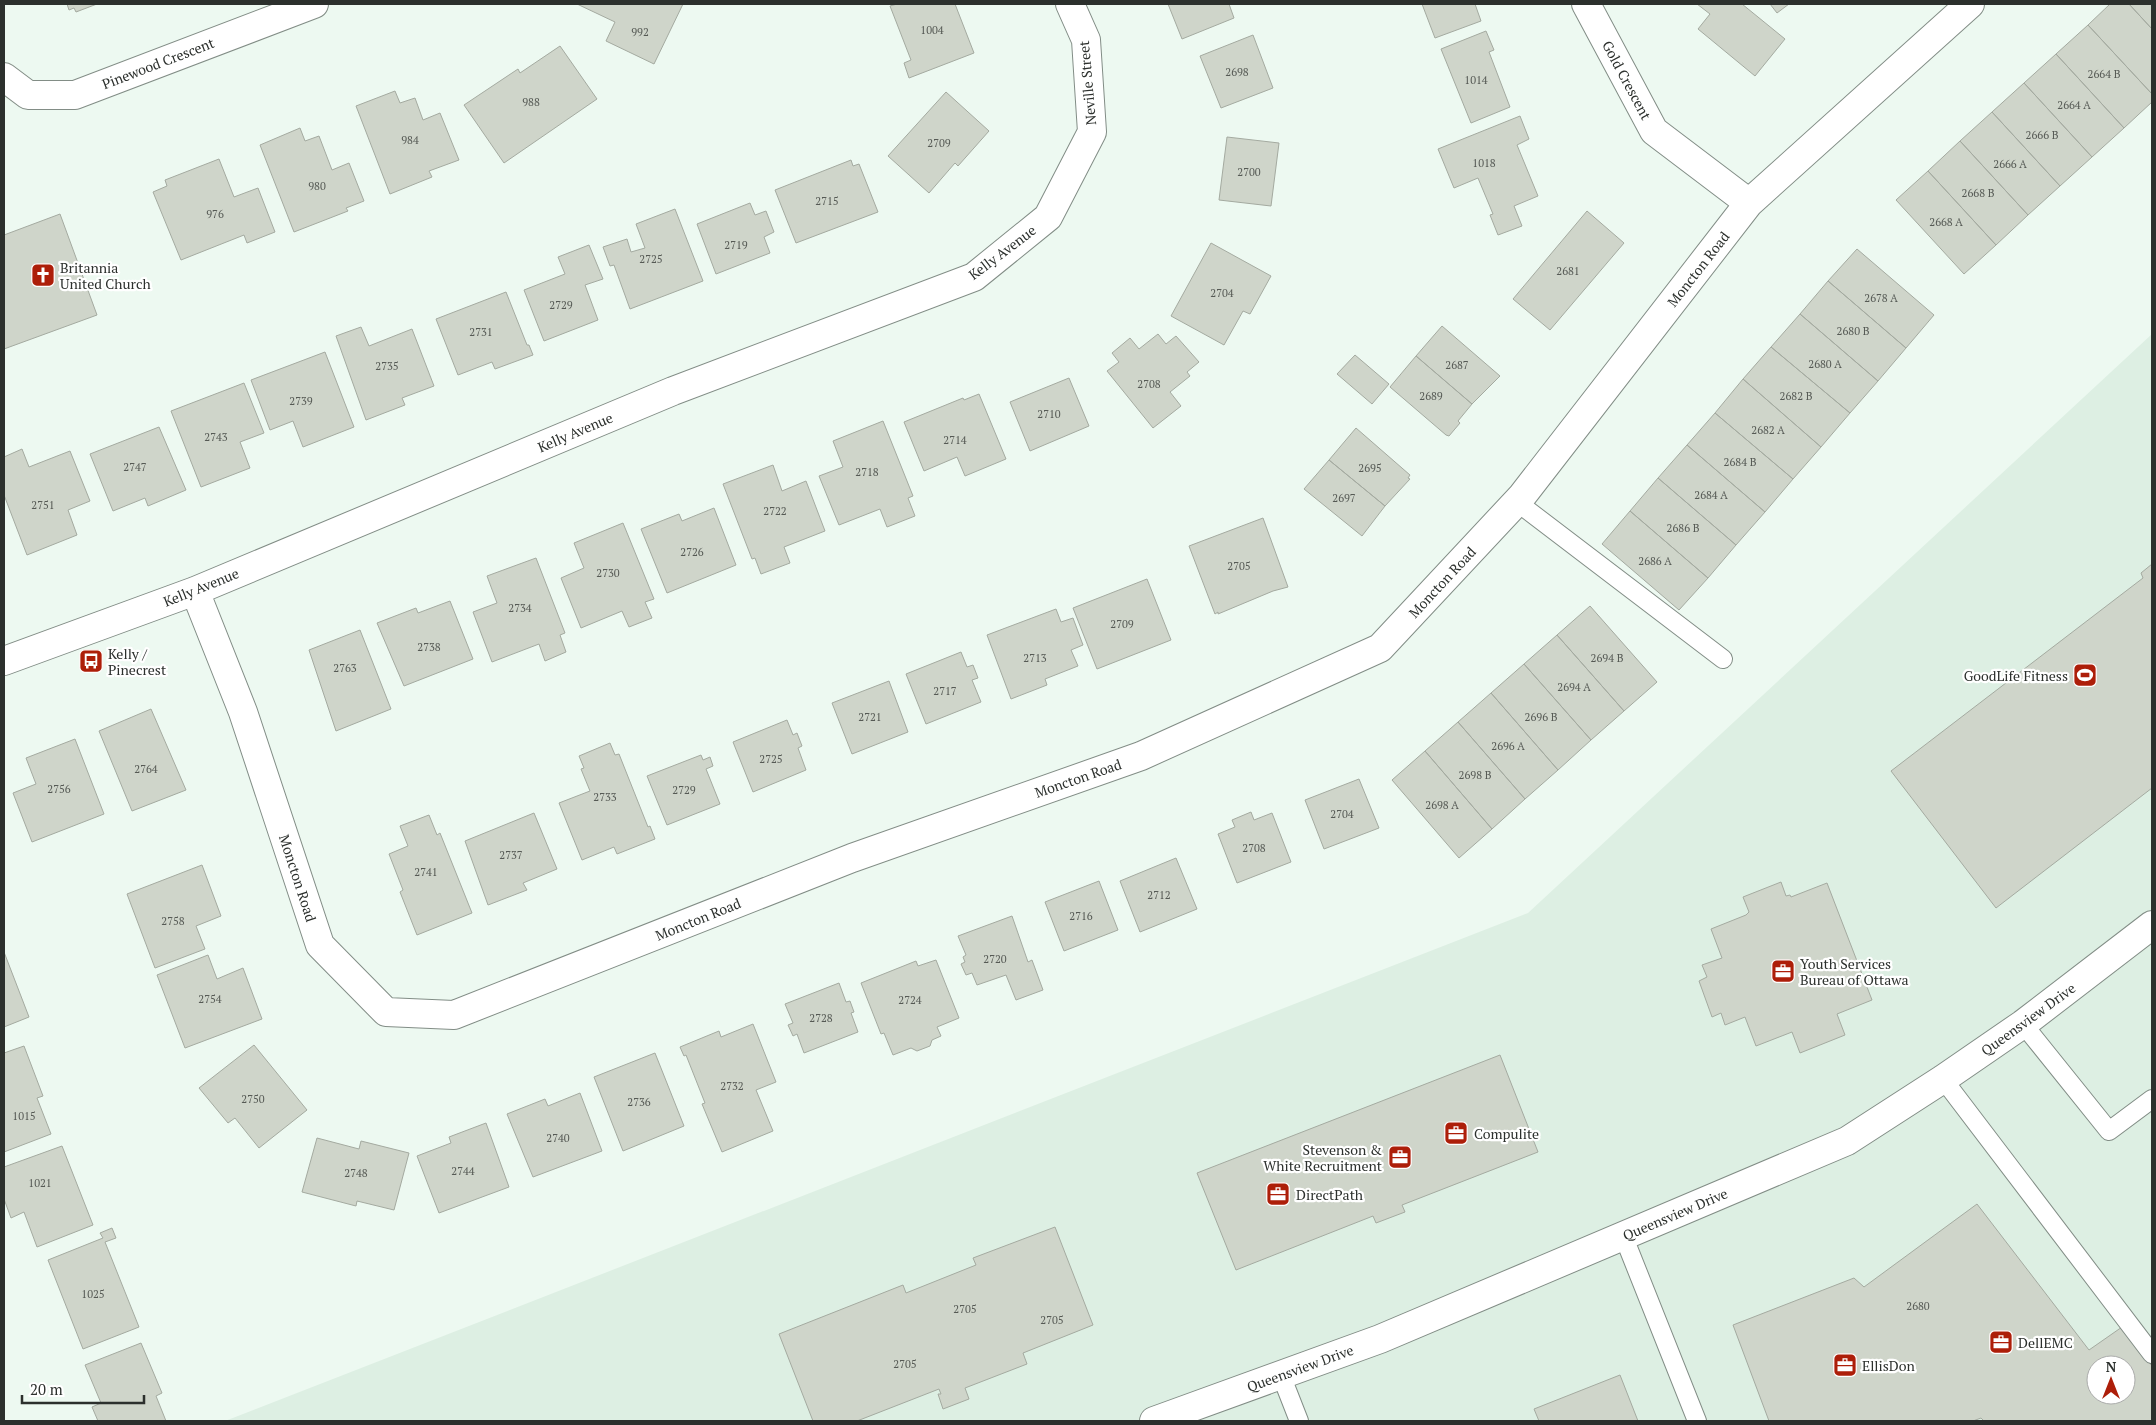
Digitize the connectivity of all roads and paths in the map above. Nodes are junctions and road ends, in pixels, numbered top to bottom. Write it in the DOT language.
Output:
graph roads {
  1 [pos="314,4"];
  2 [pos="1070,4"];
  3 [pos="1586,4"];
  4 [pos="1970,4"];
  5 [pos="4,77"];
  6 [pos="1090,134"];
  7 [pos="1749,203"];
  8 [pos="1518,502"];
  9 [pos="195,591"];
  10 [pos="1722,658"];
  11 [pos="4,661"];
  12 [pos="2152,925"];
  13 [pos="2023,1024"];
  14 [pos="1943,1079"];
  15 [pos="2152,1099"];
  16 [pos="1623,1236"];
  17 [pos="2152,1354"];
  18 [pos="1281,1375"];
  19 [pos="1154,1421"];
  20 [pos="1299,1421"];
  21 [pos="1697,1421"];
  1 -- 5 [label="street, Pinewood Crescent"];
  2 -- 6 [label="street, Neville Street"];
  3 -- 7 [label="street, Gold Crescent"];
  4 -- 7 [label="street, Moncton Road"];
  6 -- 9 [label="street, Kelly Avenue"];
  7 -- 8 [label="street, Moncton Road"];
  8 -- 9 [label="street, Moncton Road"];
  8 -- 10 [label="lane"];
  9 -- 11 [label="street, Kelly Avenue"];
  12 -- 13 [label="street, Queensview Drive"];
  13 -- 14 [label="street, Queensview Drive"];
  13 -- 15 [label="lane"];
  14 -- 16 [label="street, Queensview Drive"];
  14 -- 17 [label="lane"];
  16 -- 18 [label="street, Queensview Drive"];
  16 -- 21 [label="lane"];
  18 -- 19 [label="street, Queensview Drive"];
  18 -- 20 [label="lane"];
}
